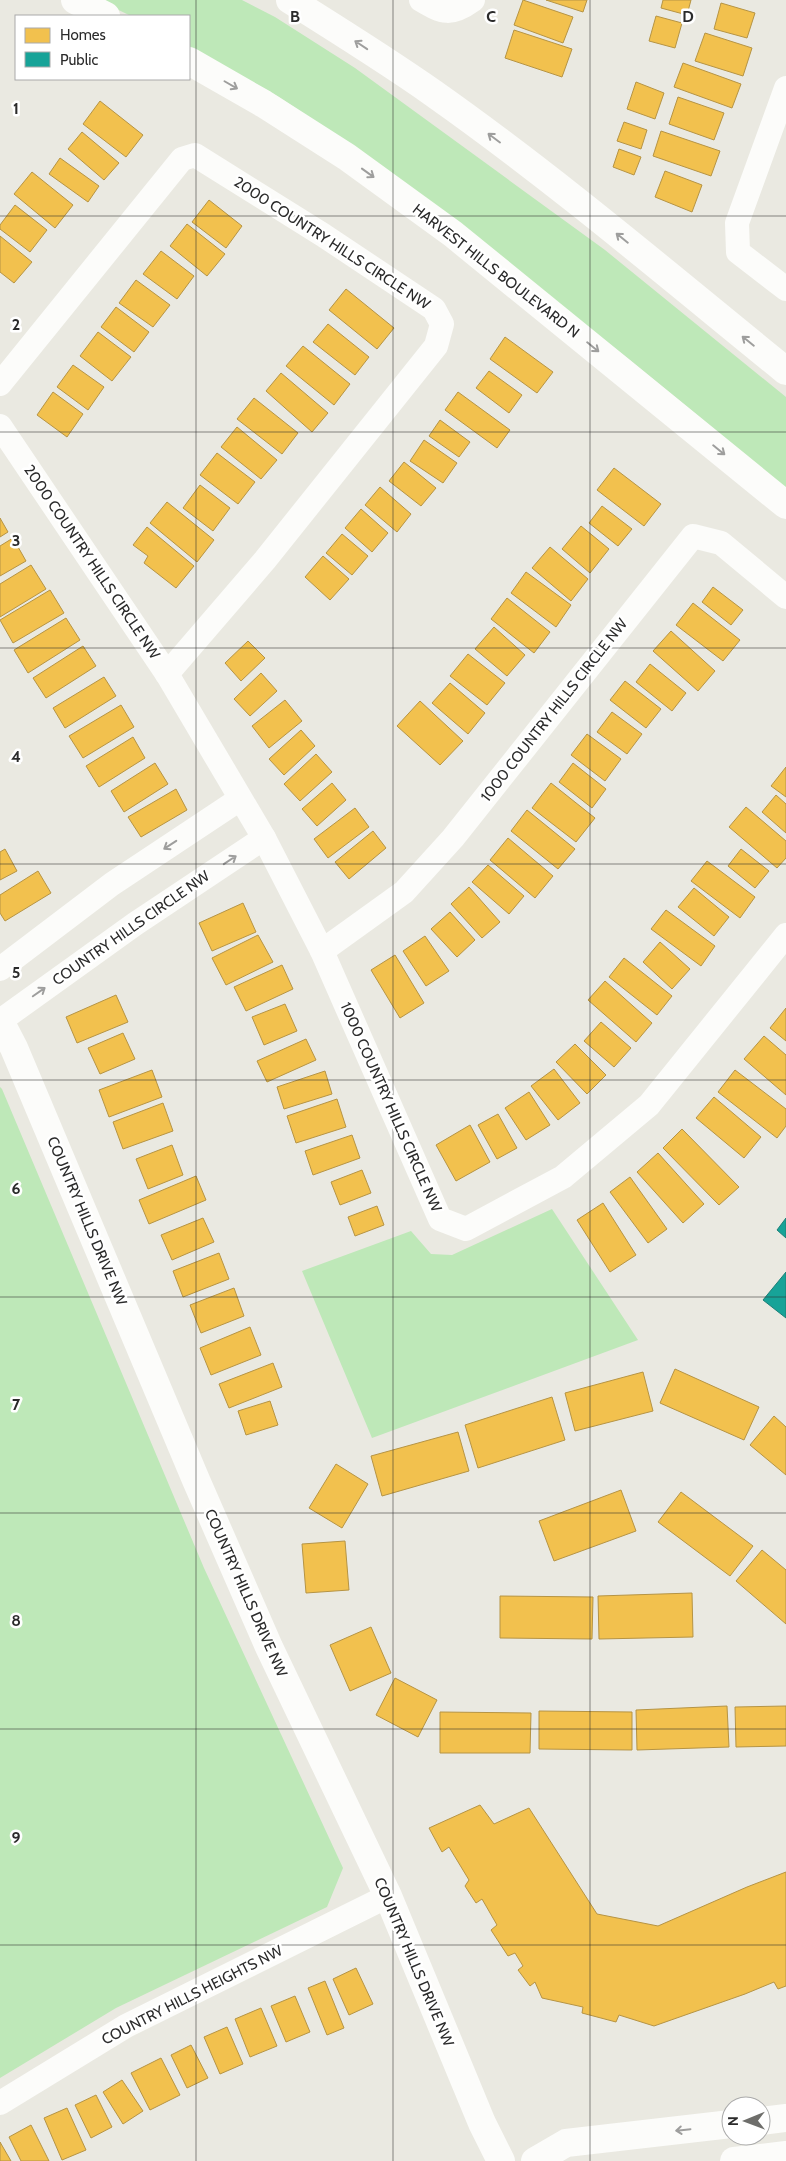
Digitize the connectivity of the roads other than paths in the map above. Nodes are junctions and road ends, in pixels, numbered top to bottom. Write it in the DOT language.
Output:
graph roads {
  1 [pos="76,0"];
  2 [pos="290,0"];
  3 [pos="421,0"];
  4 [pos="473,0"];
  5 [pos="104,15"];
  6 [pos="190,62"];
  7 [pos="786,88"];
  8 [pos="786,289"];
  9 [pos="786,371"];
  10 [pos="0,384"];
  11 [pos="0,426"];
  12 [pos="786,505"];
  13 [pos="786,597"];
  14 [pos="167,674"];
  15 [pos="240,799"];
  16 [pos="264,838"];
  17 [pos="786,935"];
  18 [pos="322,951"];
  19 [pos="0,969"];
  20 [pos="0,1021"];
  21 [pos="388,1896"];
  22 [pos="0,2102"];
  23 [pos="786,2118"];
  24 [pos="771,2120"];
  25 [pos="721,2125"];
  26 [pos="786,2155"];
  27 [pos="501,2161"];
  28 [pos="535,2161"];
  29 [pos="734,2161"];
  1 -- 5 [label="street"];
  9 -- 2 [label="street, one-way"];
  3 -- 4 [label="street"];
  6 -- 12 [label="street, HARVEST HILLS BOULEVARD N, one-way"];
  7 -- 8 [label="street"];
  10 -- 14 [label="street, 2000 COUNTRY HILLS CIRCLE NW"];
  11 -- 14 [label="street, 2000 COUNTRY HILLS CIRCLE NW"];
  13 -- 18 [label="street, 1000 COUNTRY HILLS CIRCLE NW"];
  14 -- 15 [label="street, 2000 COUNTRY HILLS CIRCLE NW"];
  15 -- 16 [label="street, 2000 COUNTRY HILLS CIRCLE NW"];
  15 -- 19 [label="street, one-way"];
  16 -- 18 [label="street, 1000 COUNTRY HILLS CIRCLE NW"];
  20 -- 16 [label="street, COUNTRY HILLS CIRCLE NW, one-way"];
  17 -- 18 [label="street, 1000 COUNTRY HILLS CIRCLE NW"];
  20 -- 21 [label="street, COUNTRY HILLS DRIVE NW"];
  21 -- 22 [label="street, COUNTRY HILLS HEIGHTS NW"];
  21 -- 27 [label="street, COUNTRY HILLS DRIVE NW"];
  23 -- 24 [label="street"];
  25 -- 28 [label="street, one-way"];
  26 -- 29 [label="street"];
}
